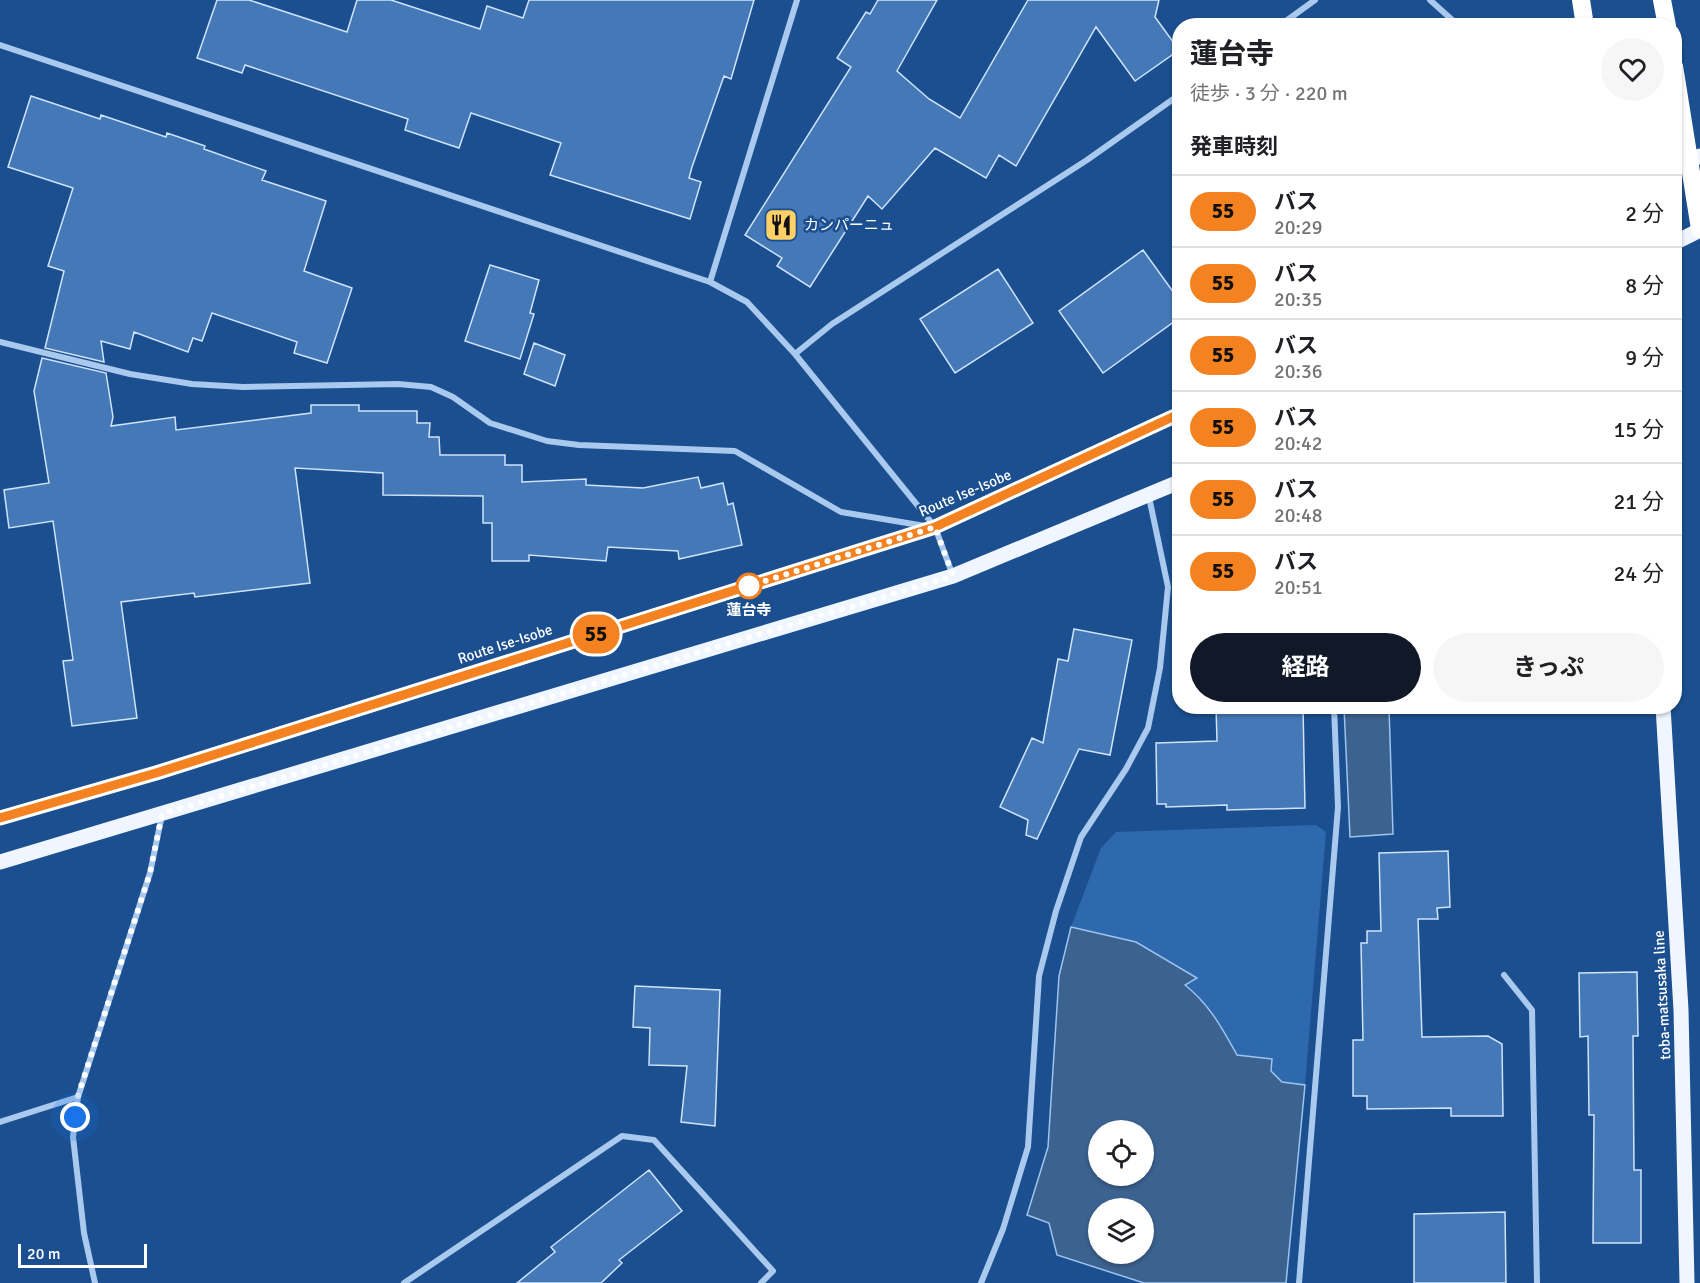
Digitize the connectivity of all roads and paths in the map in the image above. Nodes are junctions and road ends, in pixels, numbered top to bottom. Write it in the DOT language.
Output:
graph roads {
  1 [pos="797,0"];
  2 [pos="1316,0"];
  3 [pos="1430,0"];
  4 [pos="1581,0"];
  5 [pos="1662,0"];
  6 [pos="1290,18"];
  7 [pos="1450,18"];
  8 [pos="1584,18"];
  9 [pos="1665,18"];
  10 [pos="0,45"];
  11 [pos="1172,100"];
  12 [pos="1682,116"];
  13 [pos="1700,156"];
  14 [pos="1682,164"];
  15 [pos="1700,229"];
  16 [pos="1682,239"];
  17 [pos="710,282"];
  18 [pos="0,342"];
  19 [pos="795,354"];
  20 [pos="1172,417"];
  21 [pos="1172,485"];
  22 [pos="1149,496"];
  23 [pos="935,527"];
  24 [pos="953,576"];
  25 [pos="1334,714"];
  26 [pos="1663,714"];
  27 [pos="162,814"];
  28 [pos="0,818"];
  29 [pos="0,862"];
  30 [pos="1504,975"];
  31 [pos="78,1096"];
  32 [pos="0,1122"];
  33 [pos="95,1283"];
  34 [pos="404,1283"];
  35 [pos="761,1283"];
  36 [pos="981,1283"];
  37 [pos="1299,1283"];
  38 [pos="1537,1283"];
  39 [pos="1687,1283"];
  1 -- 17 [label="street"];
  2 -- 6 [label="street"];
  3 -- 7 [label="street"];
  4 -- 8 [label="highway"];
  5 -- 9 [label="highway"];
  10 -- 17 [label="street"];
  11 -- 19 [label="street"];
  12 -- 15 [label="highway, bridge"];
  13 -- 14 [label="main road"];
  15 -- 16 [label="main road"];
  17 -- 19 [label="street"];
  18 -- 23 [label="street"];
  19 -- 23 [label="street"];
  20 -- 23 [label="main road, Route Ise-Isobe"];
  21 -- 22 [label="main road"];
  22 -- 24 [label="main road"];
  22 -- 36 [label="street"];
  23 -- 24 [label="street"];
  23 -- 28 [label="main road, Route Ise-Isobe"];
  24 -- 27 [label="main road"];
  25 -- 37 [label="street"];
  26 -- 39 [label="main road, toba-matsusaka line"];
  27 -- 29 [label="main road"];
  27 -- 31 [label="street"];
  30 -- 38 [label="street"];
  31 -- 32 [label="street"];
  31 -- 33 [label="street"];
  34 -- 35 [label="street"];
}
